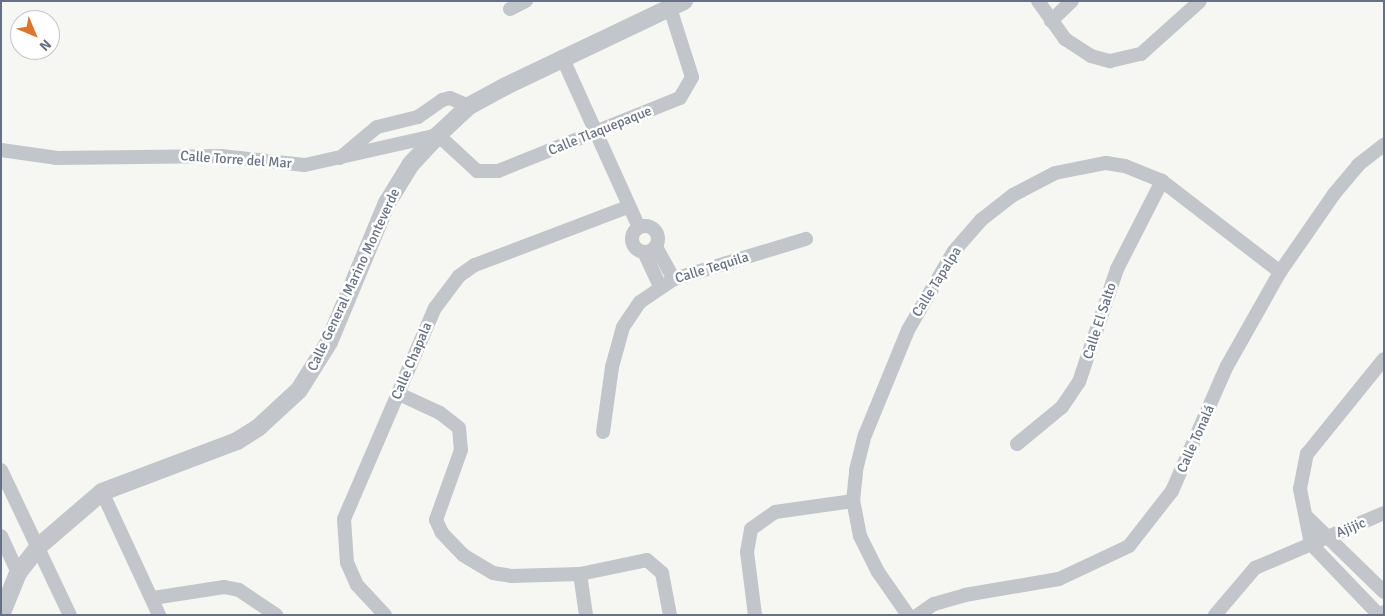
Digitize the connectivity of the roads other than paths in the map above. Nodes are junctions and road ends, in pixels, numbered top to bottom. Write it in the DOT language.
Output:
graph roads {
  1 [pos="526,1"];
  2 [pos="1038,1"];
  3 [pos="1072,1"];
  4 [pos="1200,1"];
  5 [pos="677,5"];
  6 [pos="510,9"];
  7 [pos="1051,21"];
  8 [pos="562,57"];
  9 [pos="469,106"];
  10 [pos="596,133"];
  11 [pos="438,135"];
  12 [pos="1384,146"];
  13 [pos="1,150"];
  14 [pos="338,160"];
  15 [pos="1162,181"];
  16 [pos="628,206"];
  17 [pos="638,225"];
  18 [pos="806,239"];
  19 [pos="650,250"];
  20 [pos="1280,272"];
  21 [pos="674,279"];
  22 [pos="660,286"];
  23 [pos="1384,360"];
  24 [pos="399,394"];
  25 [pos="603,432"];
  26 [pos="1017,444"];
  27 [pos="1,470"];
  28 [pos="102,492"];
  29 [pos="853,501"];
  30 [pos="1384,513"];
  31 [pos="1308,518"];
  32 [pos="1,536"];
  33 [pos="1320,541"];
  34 [pos="38,548"];
  35 [pos="18,573"];
  36 [pos="580,574"];
  37 [pos="1384,592"];
  38 [pos="152,598"];
  39 [pos="1382,614"];
  40 [pos="2,615"];
  41 [pos="70,615"];
  42 [pos="160,615"];
  43 [pos="276,615"];
  44 [pos="385,615"];
  45 [pos="586,615"];
  46 [pos="670,615"];
  47 [pos="755,615"];
  48 [pos="908,615"];
  49 [pos="918,615"];
  50 [pos="1215,615"];
  1 -- 6 [label="street"];
  2 -- 7 [label="street"];
  3 -- 7 [label="street"];
  4 -- 7 [label="street"];
  5 -- 8 [label="street, Calle General Marino Monteverde"];
  5 -- 10 [label="street, Calle Tlaquepaque"];
  8 -- 9 [label="street, Calle General Marino Monteverde"];
  8 -- 10 [label="street"];
  9 -- 11 [label="street, Calle General Marino Monteverde"];
  9 -- 14 [label="street"];
  10 -- 11 [label="street, Calle Tlaquepaque"];
  10 -- 16 [label="street"];
  11 -- 14 [label="street, Calle Torre del Mar"];
  11 -- 28 [label="street, Calle General Marino Monteverde"];
  12 -- 20 [label="street, Calle Tonalá"];
  13 -- 14 [label="street, Calle Torre del Mar"];
  15 -- 20 [label="street, Calle Tapalpa"];
  15 -- 26 [label="street, Calle El Salto"];
  15 -- 29 [label="street, Calle Tapalpa"];
  16 -- 17 [label="street"];
  16 -- 24 [label="street, Calle Chapala"];
  17 -- 19 [label="street"];
  17 -- 19 [label="street"];
  18 -- 21 [label="street, Calle Tequila"];
  19 -- 21 [label="street"];
  19 -- 22 [label="street"];
  20 -- 49 [label="street, Calle Tonalá"];
  21 -- 22 [label="street, Calle Tequila"];
  22 -- 25 [label="street, Calle Tequila"];
  23 -- 31 [label="street"];
  24 -- 36 [label="street"];
  24 -- 44 [label="street, Calle Chapala"];
  27 -- 34 [label="street"];
  28 -- 34 [label="street, Calle General Marino Monteverde"];
  28 -- 38 [label="street"];
  29 -- 47 [label="street"];
  29 -- 48 [label="street, Calle Tapalpa"];
  30 -- 33 [label="street, Ajijic"];
  31 -- 33 [label="street"];
  31 -- 33 [label="street"];
  32 -- 35 [label="street"];
  33 -- 37 [label="street"];
  33 -- 39 [label="street"];
  33 -- 50 [label="street, Ajijic"];
  34 -- 35 [label="street, Calle General Marino Monteverde"];
  34 -- 41 [label="street"];
  35 -- 40 [label="street, Calle General Marino Monteverde"];
  36 -- 45 [label="street"];
  36 -- 46 [label="street"];
  38 -- 42 [label="street"];
  38 -- 43 [label="street"];
}
